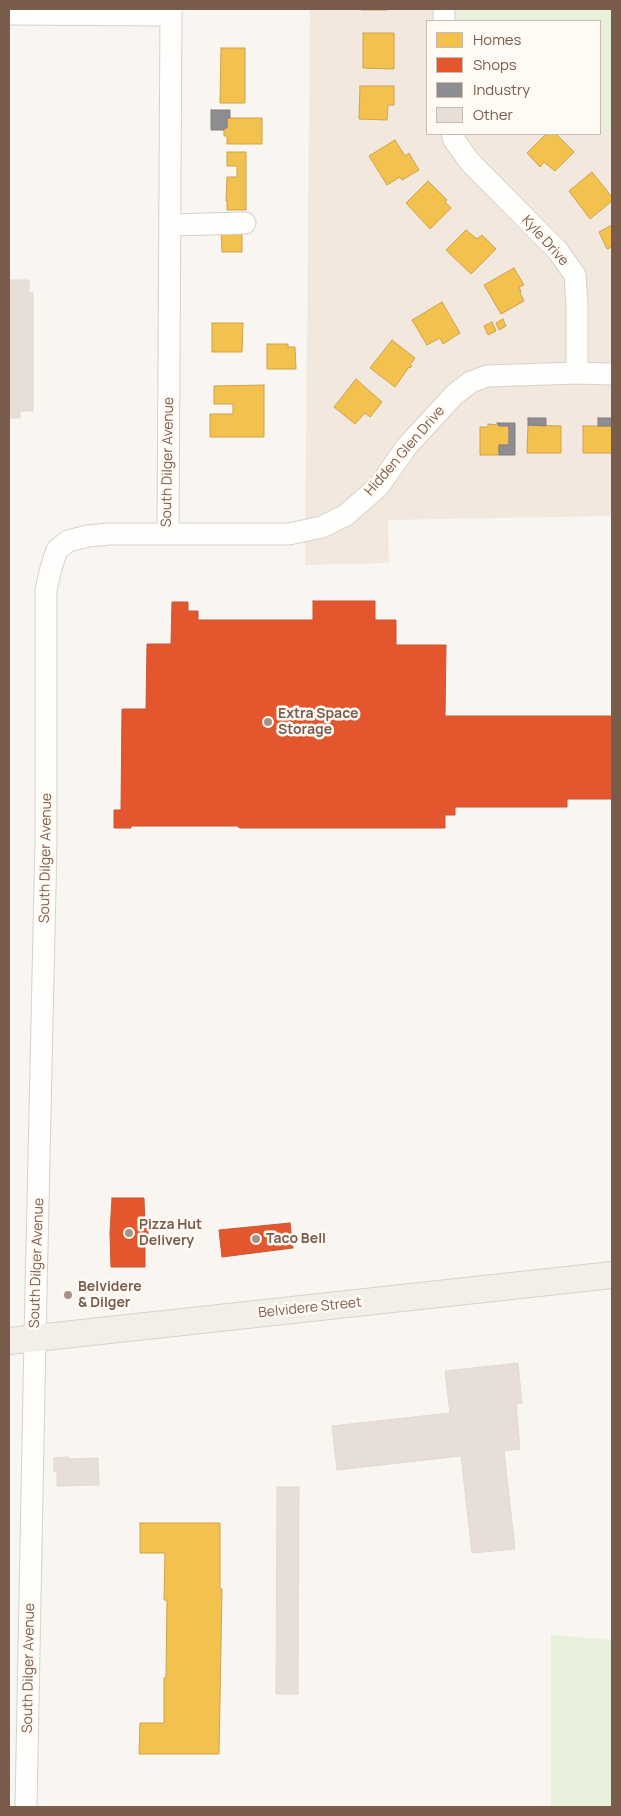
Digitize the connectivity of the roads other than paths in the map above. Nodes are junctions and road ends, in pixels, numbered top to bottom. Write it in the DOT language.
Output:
graph roads {
  1 [pos="171,12"];
  2 [pos="9,14"];
  3 [pos="452,135"];
  4 [pos="245,223"];
  5 [pos="171,225"];
  6 [pos="577,373"];
  7 [pos="612,374"];
  8 [pos="168,534"];
  9 [pos="612,1274"];
  10 [pos="35,1338"];
  11 [pos="9,1341"];
  12 [pos="26,1807"];
  1 -- 2 [label="street"];
  1 -- 5 [label="street, South Dilger Avenue"];
  3 -- 6 [label="street, Kyle Drive"];
  4 -- 5 [label="street"];
  5 -- 8 [label="street, South Dilger Avenue"];
  6 -- 7 [label="street, Hidden Glen Drive"];
  6 -- 8 [label="street, Hidden Glen Drive"];
  8 -- 10 [label="street, South Dilger Avenue"];
  9 -- 10 [label="main road, Belvidere Street"];
  10 -- 11 [label="main road, Belvidere Street"];
  10 -- 12 [label="street, South Dilger Avenue"];
}
